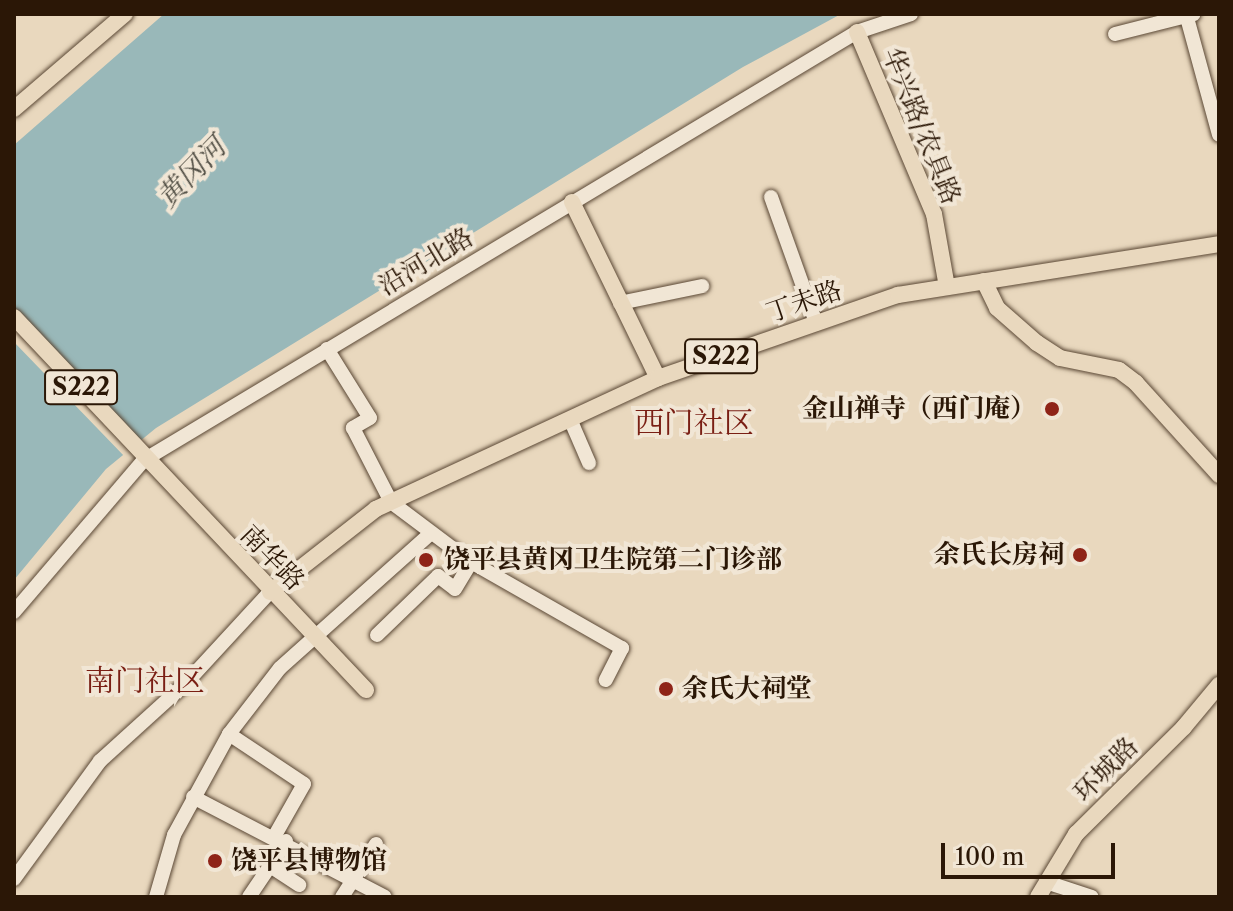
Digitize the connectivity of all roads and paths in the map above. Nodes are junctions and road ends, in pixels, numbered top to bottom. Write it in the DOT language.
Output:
graph roads {
  1 [pos="125,14"];
  2 [pos="911,14"];
  3 [pos="1189,15"];
  4 [pos="857,32"];
  5 [pos="1115,34"];
  6 [pos="14,109"];
  7 [pos="1219,135"];
  8 [pos="771,197"];
  9 [pos="572,202"];
  10 [pos="1219,244"];
  11 [pos="984,281"];
  12 [pos="702,286"];
  13 [pos="947,287"];
  14 [pos="620,303"];
  15 [pos="14,317"];
  16 [pos="816,323"];
  17 [pos="14,333"];
  18 [pos="327,349"];
  19 [pos="658,378"];
  20 [pos="570,419"];
  21 [pos="144,460"];
  22 [pos="589,463"];
  23 [pos="1219,475"];
  24 [pos="391,502"];
  25 [pos="429,535"];
  26 [pos="471,562"];
  27 [pos="270,592"];
  28 [pos="14,612"];
  29 [pos="377,635"];
  30 [pos="314,637"];
  31 [pos="606,680"];
  32 [pos="1219,685"];
  33 [pos="366,690"];
  34 [pos="229,734"];
  35 [pos="193,797"];
  36 [pos="280,839"];
  37 [pos="376,844"];
  38 [pos="270,866"];
  39 [pos="353,878"];
  40 [pos="14,879"];
  41 [pos="1046,882"];
  42 [pos="299,885"];
  43 [pos="156,897"];
  44 [pos="249,897"];
  45 [pos="342,897"];
  46 [pos="385,897"];
  47 [pos="1038,897"];
  48 [pos="1092,897"];
  1 -- 6 [label="main road"];
  2 -- 4 [label="street, 沿河北路"];
  3 -- 5 [label="street"];
  3 -- 7 [label="street"];
  4 -- 9 [label="street, 沿河北路"];
  4 -- 13 [label="main road, 华兴路/农具路"];
  8 -- 16 [label="street"];
  9 -- 14 [label="main road"];
  9 -- 18 [label="street, 沿河北路"];
  10 -- 11 [label="main road, 丁未路 / S222"];
  11 -- 13 [label="main road, 丁未路 / S222"];
  11 -- 23 [label="main road"];
  12 -- 14 [label="street"];
  13 -- 16 [label="main road, 丁未路 / S222"];
  14 -- 19 [label="main road"];
  15 -- 21 [label="main road, S222"];
  16 -- 19 [label="main road, 丁未路 / S222"];
  17 -- 21 [label="main road, S222"];
  18 -- 21 [label="street, 沿河北路"];
  18 -- 24 [label="street"];
  19 -- 20 [label="main road, 丁未路 / S222"];
  20 -- 22 [label="street"];
  20 -- 24 [label="main road, 丁未路 / S222"];
  21 -- 27 [label="main road, 南华路 / S222"];
  21 -- 28 [label="street, 沿河北路"];
  24 -- 25 [label="street"];
  24 -- 27 [label="main road, 丁未路 / S222"];
  25 -- 26 [label="street"];
  25 -- 30 [label="street"];
  26 -- 29 [label="street"];
  26 -- 31 [label="street"];
  27 -- 30 [label="main road, 南华路 / S222"];
  27 -- 40 [label="street"];
  30 -- 33 [label="main road, 南华路 / S222"];
  30 -- 34 [label="street"];
  32 -- 41 [label="main road, 环城路"];
  34 -- 35 [label="street"];
  34 -- 36 [label="street"];
  35 -- 36 [label="street"];
  35 -- 43 [label="street"];
  36 -- 38 [label="street"];
  36 -- 39 [label="street"];
  37 -- 39 [label="street"];
  38 -- 42 [label="street"];
  38 -- 44 [label="street"];
  39 -- 45 [label="street"];
  39 -- 46 [label="street"];
  41 -- 47 [label="main road, 环城路"];
  41 -- 48 [label="street"];
}
